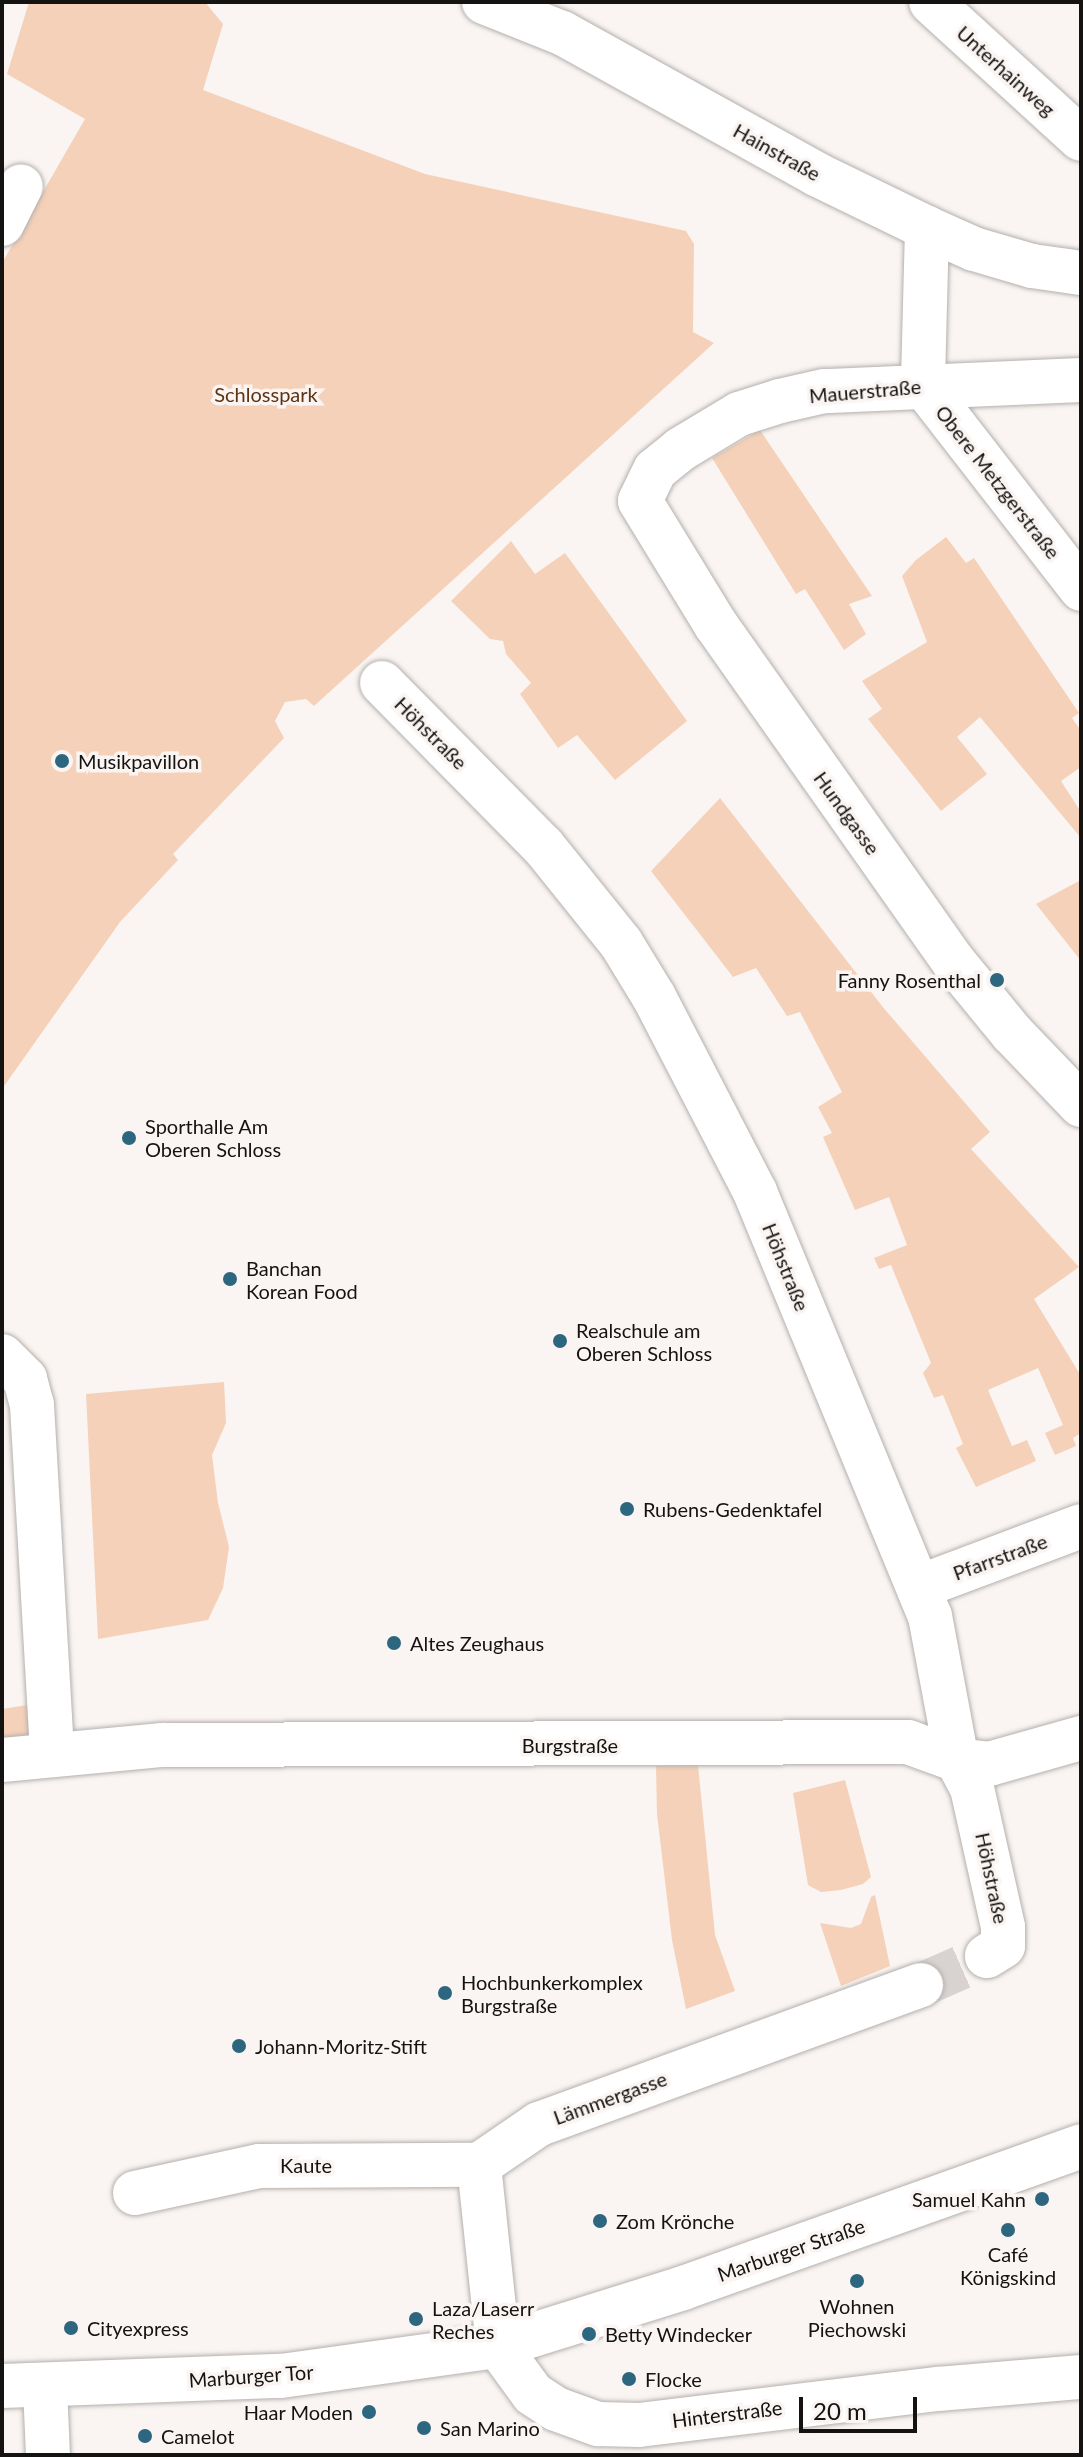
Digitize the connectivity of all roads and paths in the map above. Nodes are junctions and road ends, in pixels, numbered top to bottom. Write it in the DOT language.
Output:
graph roads {
  1 [pos="484,2"];
  2 [pos="931,2"];
  3 [pos="1081,139"];
  4 [pos="21,186"];
  5 [pos="2,224"];
  6 [pos="927,228"];
  7 [pos="1081,273"];
  8 [pos="1081,380"];
  9 [pos="923,385"];
  10 [pos="647,485"];
  11 [pos="1081,589"];
  12 [pos="382,683"];
  13 [pos="1081,1105"];
  14 [pos="2,1356"];
  15 [pos="1081,1526"];
  16 [pos="919,1587"];
  17 [pos="1081,1738"];
  18 [pos="52,1752"];
  19 [pos="2,1760"];
  20 [pos="957,1760"];
  21 [pos="995,1951"];
  22 [pos="921,1985"];
  23 [pos="1081,2146"];
  24 [pos="479,2165"];
  25 [pos="135,2193"];
  26 [pos="498,2346"];
  27 [pos="1081,2377"];
  28 [pos="2,2386"];
  29 [pos="45,2387"];
  30 [pos="48,2455"];
  1 -- 6 [label="street, Hainstraße"];
  2 -- 3 [label="street, Unterhainweg"];
  4 -- 5 [label="street"];
  6 -- 7 [label="street, Hainstraße"];
  6 -- 9 [label="street, Obere Metzgerstraße"];
  8 -- 9 [label="street, Mauerstraße"];
  9 -- 10 [label="street, Mauerstraße"];
  9 -- 11 [label="street, Obere Metzgerstraße"];
  10 -- 13 [label="street, Hundgasse"];
  12 -- 16 [label="street, Höhstraße"];
  14 -- 18 [label="street"];
  15 -- 16 [label="street, Pfarrstraße"];
  16 -- 20 [label="street, Höhstraße"];
  17 -- 20 [label="street, Burgstraße"];
  18 -- 19 [label="street, Burgstraße"];
  18 -- 20 [label="street, Burgstraße"];
  20 -- 21 [label="street, Höhstraße"];
  22 -- 24 [label="street, Lämmergasse"];
  23 -- 26 [label="street, Marburger Straße"];
  24 -- 25 [label="street, Kaute"];
  24 -- 26 [label="street"];
  26 -- 27 [label="street, Hinterstraße"];
  26 -- 29 [label="street, Marburger Tor"];
  28 -- 29 [label="street, Marburger Tor"];
  29 -- 30 [label="street"];
}
